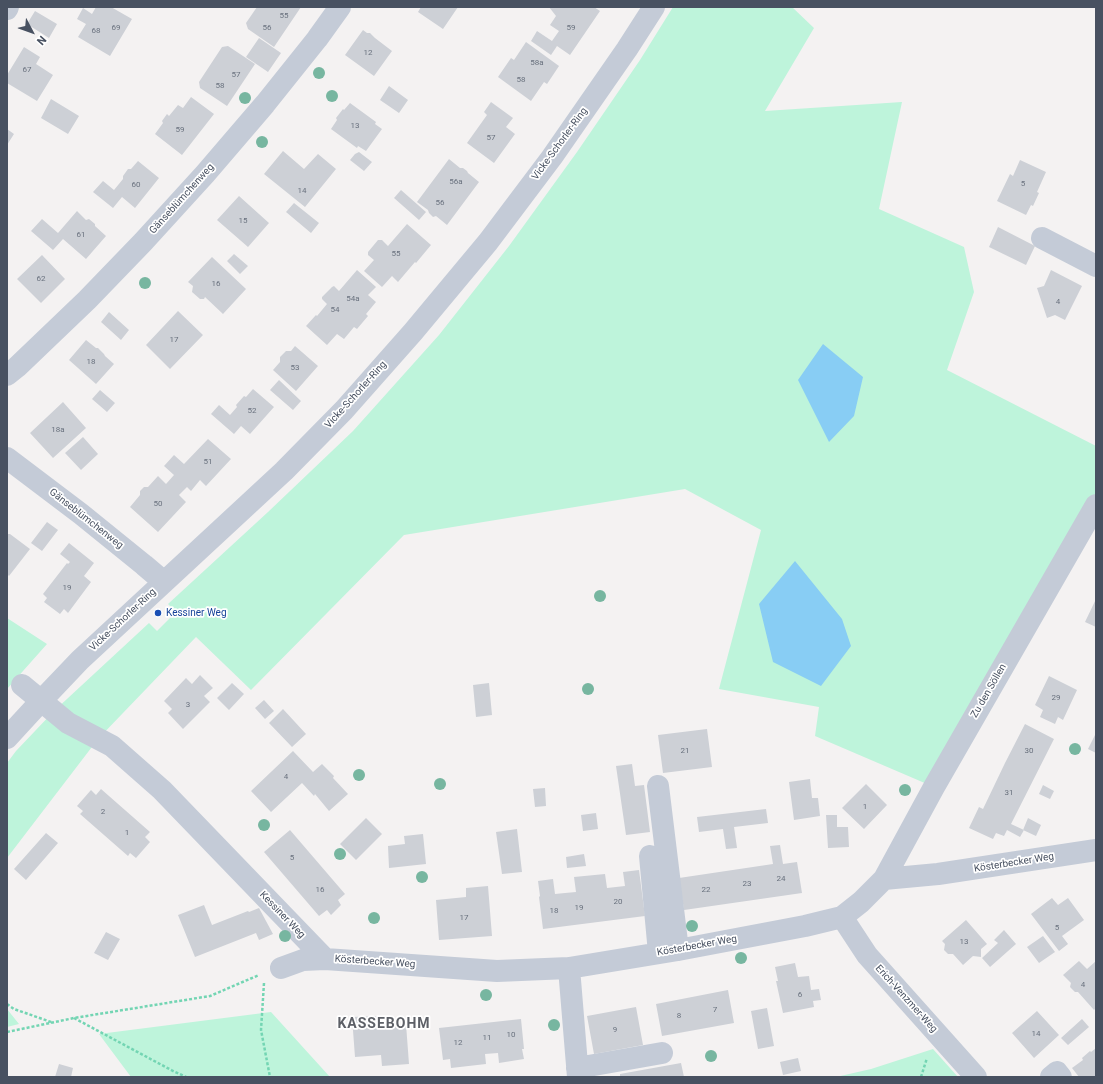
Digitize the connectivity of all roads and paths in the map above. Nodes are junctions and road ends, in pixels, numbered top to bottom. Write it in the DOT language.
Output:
graph roads {
  1 [pos="340,7"];
  2 [pos="654,7"];
  3 [pos="1042,238"];
  4 [pos="1096,266"];
  5 [pos="7,375"];
  6 [pos="7,458"];
  7 [pos="1096,505"];
  8 [pos="164,582"];
  9 [pos="22,685"];
  10 [pos="41,701"];
  11 [pos="7,738"];
  12 [pos="658,786"];
  13 [pos="1096,850"];
  14 [pos="650,856"];
  15 [pos="884,879"];
  16 [pos="842,917"];
  17 [pos="669,951"];
  18 [pos="325,959"];
  19 [pos="569,968"];
  20 [pos="273,970"];
  21 [pos="7,1004"];
  22 [pos="74,1018"];
  23 [pos="52,1022"];
  24 [pos="7,1032"];
  25 [pos="662,1054"];
  26 [pos="577,1072"];
  27 [pos="186,1077"];
  28 [pos="270,1077"];
  29 [pos="976,1077"];
  30 [pos="1051,1077"];
  31 [pos="1061,1077"];
  1 -- 5 [label="street, Gänseblümchenweg"];
  2 -- 8 [label="street, Vicke-Schorler-Ring"];
  3 -- 4 [label="street"];
  6 -- 8 [label="street, Gänseblümchenweg"];
  7 -- 15 [label="street, Zu den Söllen"];
  8 -- 10 [label="street, Vicke-Schorler-Ring"];
  9 -- 10 [label="street, Kessiner Weg"];
  10 -- 11 [label="street, Vicke-Schorler-Ring"];
  10 -- 18 [label="street, Kessiner Weg"];
  12 -- 17 [label="street"];
  13 -- 15 [label="street, Kösterbecker Weg"];
  14 -- 17 [label="street"];
  15 -- 16 [label="street, Kösterbecker Weg"];
  16 -- 17 [label="street, Kösterbecker Weg"];
  16 -- 29 [label="street, Erich-Venzmer-Weg"];
  17 -- 19 [label="street, Kösterbecker Weg"];
  18 -- 19 [label="street, Kösterbecker Weg"];
  18 -- 20 [label="street, Kösterbecker Weg"];
  19 -- 26 [label="street"];
  20 -- 22 [label="path"];
  20 -- 28 [label="path"];
  21 -- 23 [label="path"];
  22 -- 23 [label="path"];
  22 -- 27 [label="path"];
  23 -- 24 [label="path"];
  25 -- 26 [label="street"];
  30 -- 31 [label="street"];
}
